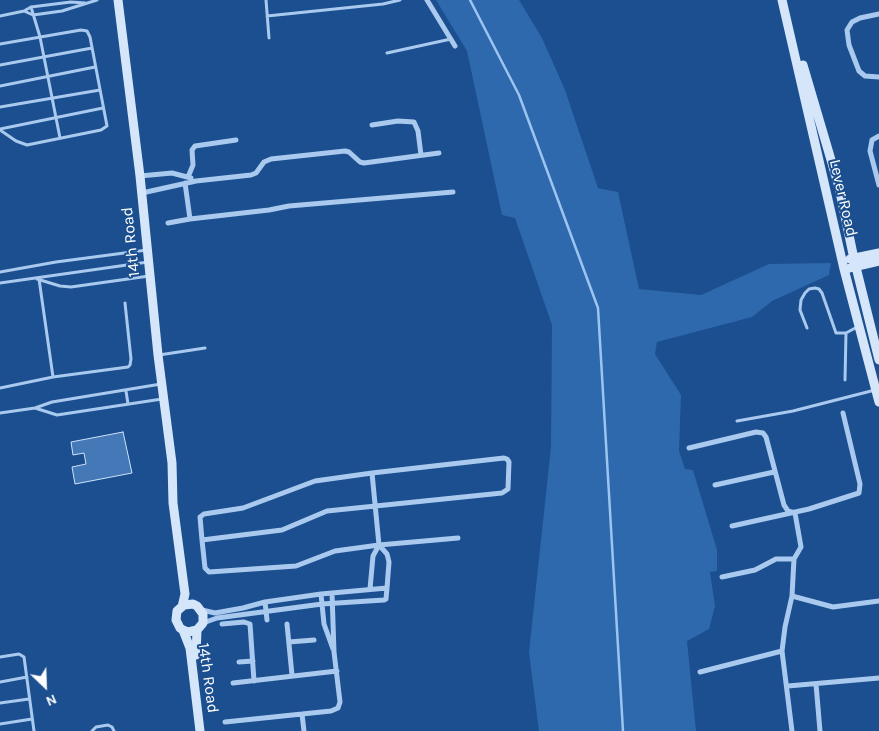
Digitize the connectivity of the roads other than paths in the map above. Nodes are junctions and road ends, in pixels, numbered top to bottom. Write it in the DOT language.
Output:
graph roads {
  1 [pos="97,0"];
  2 [pos="118,0"];
  3 [pos="266,0"];
  4 [pos="400,0"];
  5 [pos="427,0"];
  6 [pos="784,0"];
  7 [pos="85,3"];
  8 [pos="32,7"];
  9 [pos="24,11"];
  10 [pos="879,14"];
  11 [pos="34,15"];
  12 [pos="0,16"];
  13 [pos="267,16"];
  14 [pos="40,37"];
  15 [pos="269,38"];
  16 [pos="451,39"];
  17 [pos="0,44"];
  18 [pos="455,46"];
  19 [pos="92,48"];
  20 [pos="387,53"];
  21 [pos="44,57"];
  22 [pos="0,65"];
  23 [pos="95,67"];
  24 [pos="48,77"];
  25 [pos="879,77"];
  26 [pos="0,86"];
  27 [pos="100,90"];
  28 [pos="52,98"];
  29 [pos="0,107"];
  30 [pos="103,108"];
  31 [pos="56,118"];
  32 [pos="372,125"];
  33 [pos="0,130"];
  34 [pos="879,136"];
  35 [pos="60,138"];
  36 [pos="236,140"];
  37 [pos="439,153"];
  38 [pos="421,155"];
  39 [pos="140,176"];
  40 [pos="186,180"];
  41 [pos="879,185"];
  42 [pos="453,192"];
  43 [pos="142,193"];
  44 [pos="190,219"];
  45 [pos="168,223"];
  46 [pos="148,250"];
  47 [pos="879,253"];
  48 [pos="879,261"];
  49 [pos="149,262"];
  50 [pos="855,263"];
  51 [pos="843,265"];
  52 [pos="0,272"];
  53 [pos="150,276"];
  54 [pos="39,279"];
  55 [pos="0,283"];
  56 [pos="125,303"];
  57 [pos="859,326"];
  58 [pos="807,328"];
  59 [pos="846,333"];
  60 [pos="205,348"];
  61 [pos="158,355"];
  62 [pos="879,360"];
  63 [pos="53,377"];
  64 [pos="844,380"];
  65 [pos="162,384"];
  66 [pos="0,388"];
  67 [pos="876,389"];
  68 [pos="126,391"];
  69 [pos="163,399"];
  70 [pos="879,402"];
  71 [pos="128,404"];
  72 [pos="34,408"];
  73 [pos="0,413"];
  74 [pos="843,413"];
  75 [pos="737,421"];
  76 [pos="689,448"];
  77 [pos="774,472"];
  78 [pos="372,473"];
  79 [pos="173,481"];
  80 [pos="715,485"];
  81 [pos="375,507"];
  82 [pos="795,512"];
  83 [pos="732,526"];
  84 [pos="458,538"];
  85 [pos="202,540"];
  86 [pos="380,545"];
  87 [pos="794,559"];
  88 [pos="722,577"];
  89 [pos="387,588"];
  90 [pos="370,589"];
  91 [pos="332,593"];
  92 [pos="321,594"];
  93 [pos="792,596"];
  94 [pos="879,601"];
  95 [pos="265,602"];
  96 [pos="322,604"];
  97 [pos="333,604"];
  98 [pos="182,606"];
  99 [pos="198,607"];
  100 [pos="266,613"];
  101 [pos="267,620"];
  102 [pos="222,624"];
  103 [pos="287,624"];
  104 [pos="200,627"];
  105 [pos="183,630"];
  106 [pos="314,640"];
  107 [pos="288,642"];
  108 [pos="782,651"];
  109 [pos="334,652"];
  110 [pos="0,657"];
  111 [pos="253,661"];
  112 [pos="239,662"];
  113 [pos="337,671"];
  114 [pos="700,672"];
  115 [pos="292,675"];
  116 [pos="27,677"];
  117 [pos="879,678"];
  118 [pos="254,681"];
  119 [pos="0,682"];
  120 [pos="233,683"];
  121 [pos="816,684"];
  122 [pos="788,686"];
  123 [pos="30,699"];
  124 [pos="0,703"];
  125 [pos="302,714"];
  126 [pos="32,719"];
  127 [pos="225,722"];
  128 [pos="0,724"];
  129 [pos="34,731"];
  130 [pos="92,731"];
  131 [pos="114,731"];
  132 [pos="200,731"];
  133 [pos="204,731"];
  134 [pos="304,731"];
  135 [pos="792,731"];
  136 [pos="820,731"];
  1 -- 7 [label="lane"];
  2 -- 39 [label="street, 14th Road"];
  3 -- 13 [label="lane"];
  4 -- 13 [label="lane"];
  5 -- 16 [label="street"];
  6 -- 50 [label="street, Lever Road"];
  6 -- 51 [label="street, Lever Road"];
  7 -- 8 [label="lane"];
  7 -- 11 [label="lane"];
  8 -- 9 [label="lane"];
  8 -- 11 [label="lane"];
  9 -- 11 [label="lane"];
  9 -- 12 [label="lane"];
  10 -- 25 [label="street"];
  11 -- 14 [label="lane"];
  13 -- 15 [label="lane"];
  14 -- 17 [label="lane"];
  14 -- 19 [label="lane"];
  14 -- 21 [label="lane"];
  16 -- 18 [label="street"];
  16 -- 20 [label="lane"];
  19 -- 21 [label="lane"];
  19 -- 23 [label="lane"];
  21 -- 22 [label="lane"];
  21 -- 24 [label="lane"];
  23 -- 24 [label="lane"];
  23 -- 27 [label="lane"];
  24 -- 26 [label="lane"];
  24 -- 28 [label="lane"];
  27 -- 28 [label="lane"];
  27 -- 30 [label="lane"];
  28 -- 29 [label="lane"];
  28 -- 31 [label="lane"];
  30 -- 31 [label="lane"];
  30 -- 35 [label="lane"];
  31 -- 33 [label="lane"];
  31 -- 35 [label="lane"];
  32 -- 38 [label="street"];
  33 -- 35 [label="lane"];
  34 -- 41 [label="street"];
  36 -- 40 [label="street"];
  37 -- 38 [label="street"];
  38 -- 40 [label="street"];
  39 -- 40 [label="street"];
  39 -- 43 [label="street, 14th Road"];
  40 -- 43 [label="street"];
  40 -- 44 [label="street"];
  42 -- 44 [label="street"];
  43 -- 46 [label="street, 14th Road"];
  44 -- 45 [label="street"];
  46 -- 49 [label="street, 14th Road"];
  46 -- 52 [label="lane"];
  47 -- 50 [label="street"];
  48 -- 50 [label="street"];
  49 -- 53 [label="street, 14th Road"];
  49 -- 54 [label="lane"];
  50 -- 51 [label="street"];
  50 -- 62 [label="street, Lever Road"];
  51 -- 57 [label="street, Lever Road"];
  53 -- 54 [label="lane"];
  53 -- 61 [label="street, 14th Road"];
  54 -- 55 [label="lane"];
  54 -- 63 [label="lane"];
  56 -- 63 [label="lane"];
  57 -- 59 [label="lane"];
  57 -- 67 [label="street, Lever Road"];
  58 -- 59 [label="lane"];
  59 -- 64 [label="lane"];
  60 -- 61 [label="lane"];
  61 -- 65 [label="street, 14th Road"];
  63 -- 66 [label="lane"];
  65 -- 68 [label="lane"];
  65 -- 69 [label="street, 14th Road"];
  67 -- 70 [label="street, Lever Road"];
  67 -- 75 [label="lane"];
  68 -- 71 [label="lane"];
  68 -- 72 [label="lane"];
  69 -- 71 [label="lane"];
  69 -- 79 [label="street, 14th Road"];
  71 -- 72 [label="lane"];
  72 -- 73 [label="lane"];
  74 -- 82 [label="street"];
  76 -- 77 [label="street"];
  77 -- 80 [label="street"];
  77 -- 82 [label="street"];
  78 -- 81 [label="street"];
  78 -- 81 [label="street"];
  78 -- 85 [label="street"];
  79 -- 98 [label="street, 14th Road"];
  79 -- 99 [label="street, 14th Road"];
  81 -- 85 [label="street"];
  81 -- 86 [label="street"];
  82 -- 83 [label="street"];
  82 -- 87 [label="street"];
  84 -- 86 [label="street"];
  85 -- 86 [label="street"];
  86 -- 89 [label="street"];
  86 -- 90 [label="street"];
  87 -- 88 [label="street"];
  87 -- 93 [label="street"];
  89 -- 90 [label="street"];
  89 -- 97 [label="street"];
  90 -- 91 [label="street"];
  91 -- 92 [label="street"];
  91 -- 97 [label="street"];
  92 -- 95 [label="street"];
  92 -- 96 [label="street"];
  93 -- 94 [label="street"];
  93 -- 108 [label="street"];
  95 -- 99 [label="street"];
  95 -- 100 [label="street"];
  96 -- 97 [label="street"];
  96 -- 100 [label="street"];
  96 -- 109 [label="street"];
  97 -- 109 [label="street"];
  98 -- 99 [label="street"];
  98 -- 105 [label="street"];
  99 -- 104 [label="street"];
  100 -- 101 [label="street"];
  100 -- 104 [label="street"];
  102 -- 111 [label="street"];
  103 -- 107 [label="street"];
  104 -- 105 [label="street"];
  104 -- 133 [label="street, 14th Road"];
  105 -- 132 [label="street, 14th Road"];
  106 -- 107 [label="street"];
  107 -- 115 [label="street"];
  108 -- 114 [label="street"];
  108 -- 122 [label="street"];
  109 -- 113 [label="street"];
  110 -- 116 [label="lane"];
  111 -- 112 [label="street"];
  111 -- 118 [label="street"];
  113 -- 115 [label="street"];
  113 -- 125 [label="street"];
  115 -- 118 [label="street"];
  116 -- 119 [label="lane"];
  116 -- 123 [label="lane"];
  117 -- 121 [label="street"];
  118 -- 120 [label="street"];
  121 -- 122 [label="street"];
  121 -- 136 [label="street"];
  122 -- 135 [label="street"];
  123 -- 124 [label="lane"];
  123 -- 126 [label="lane"];
  125 -- 127 [label="street"];
  125 -- 134 [label="street"];
  126 -- 128 [label="lane"];
  126 -- 129 [label="lane"];
  130 -- 131 [label="lane"];
}
